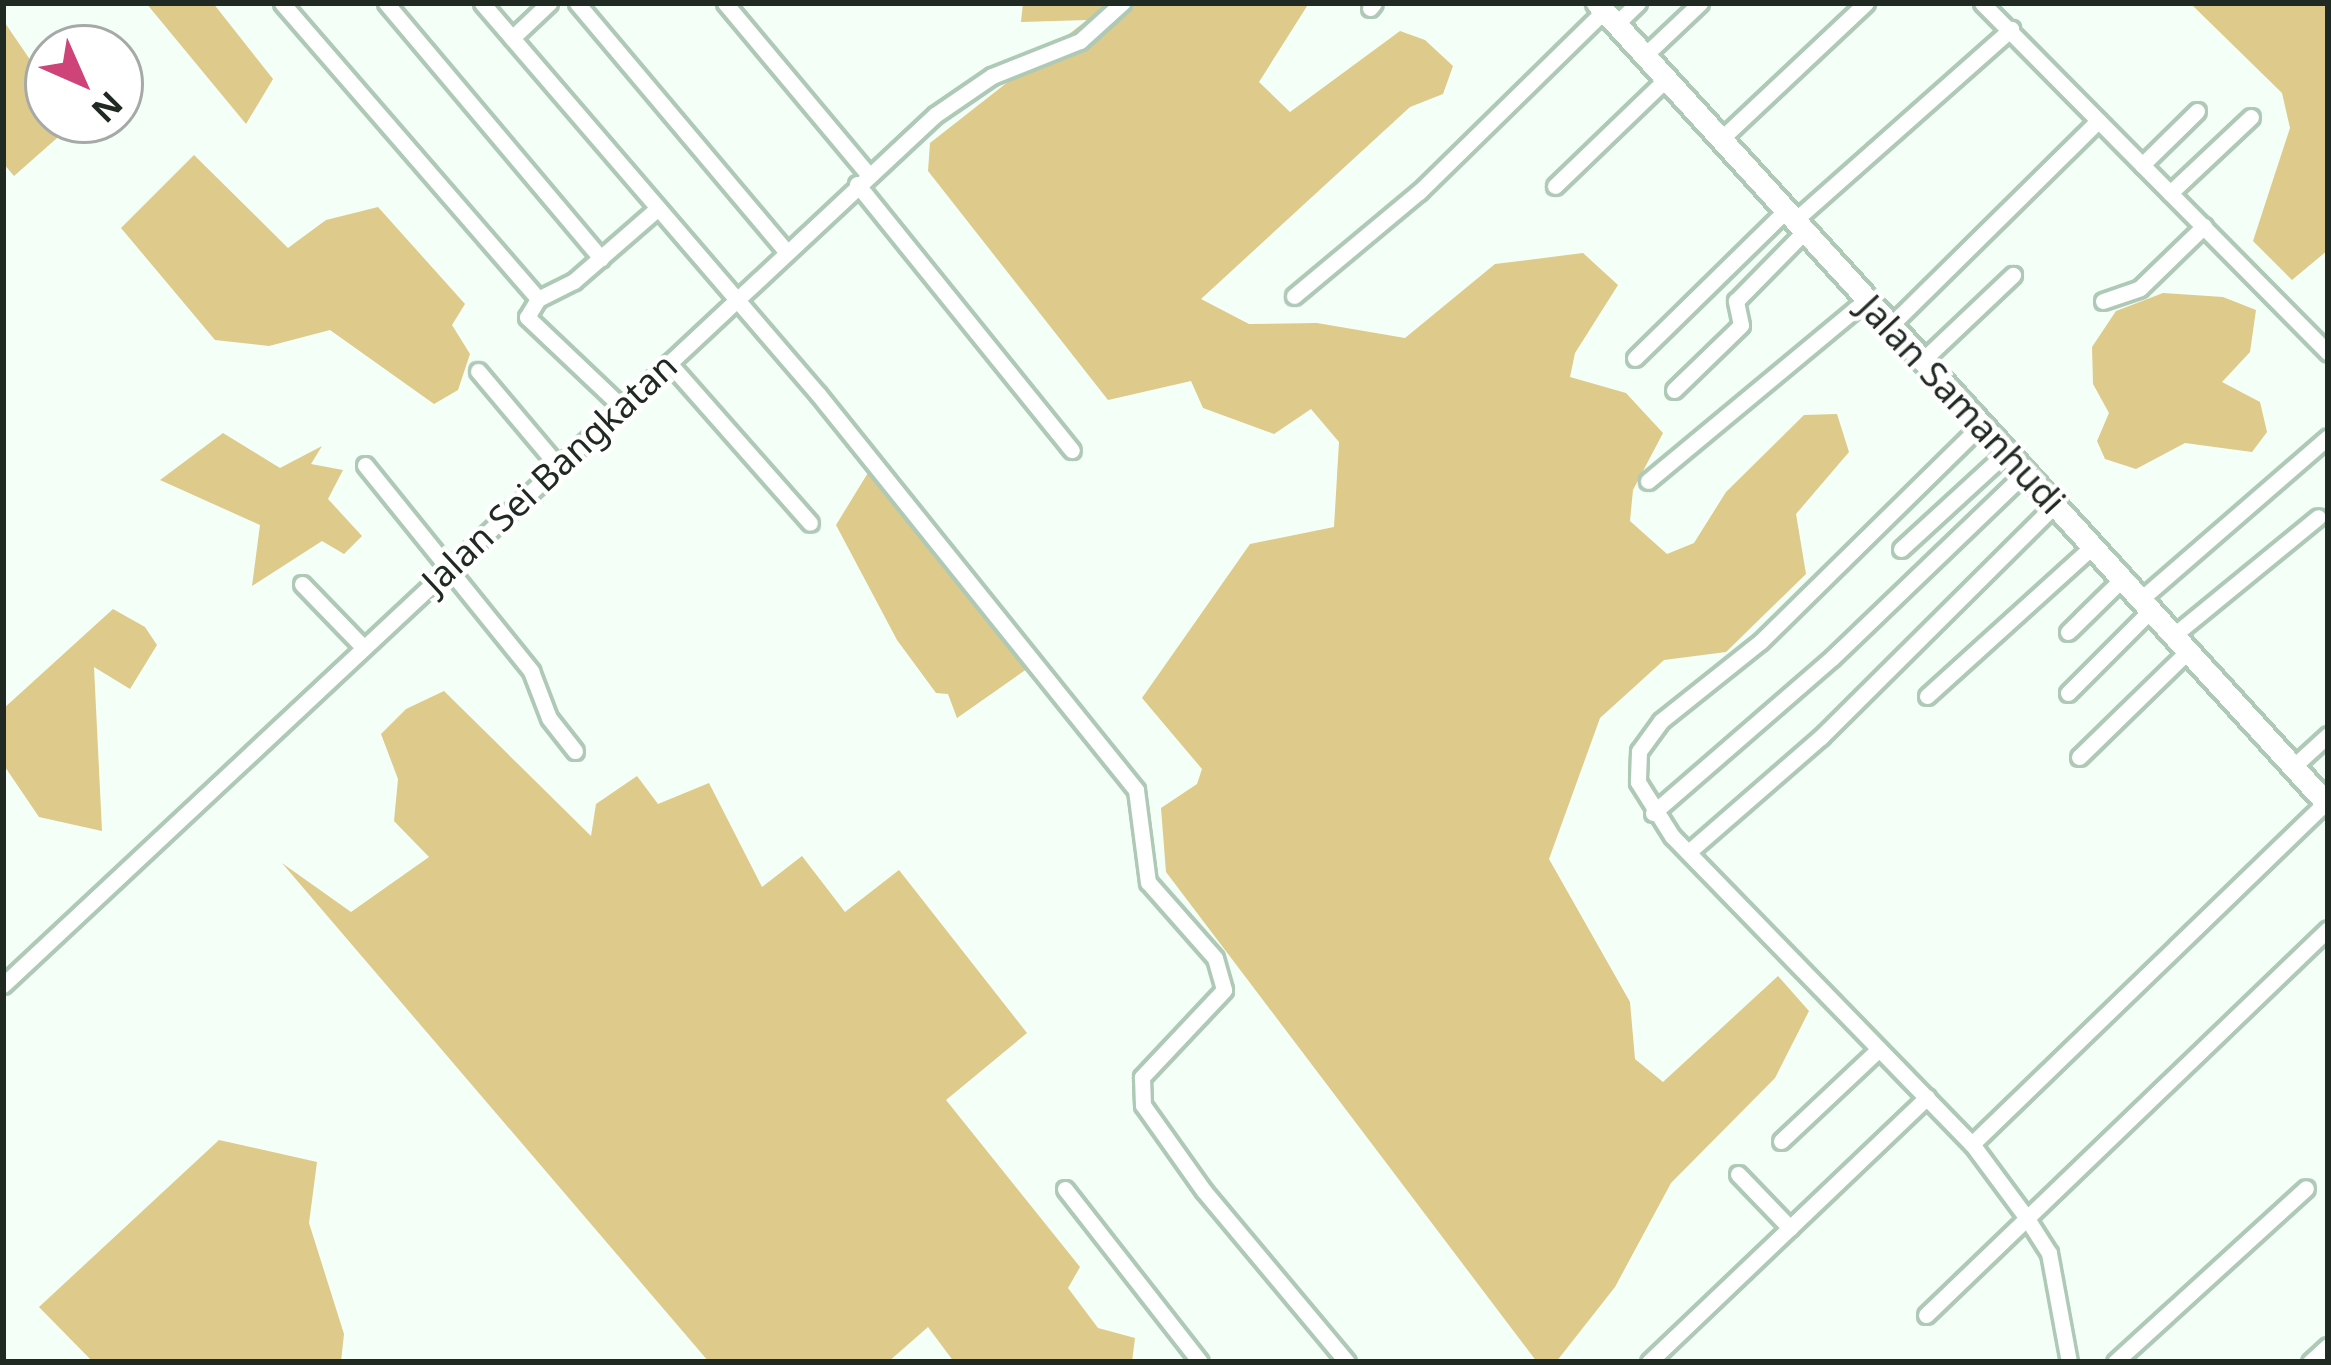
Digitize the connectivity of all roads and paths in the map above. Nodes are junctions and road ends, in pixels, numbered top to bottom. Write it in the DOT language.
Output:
graph roads {
  1 [pos="282,3"];
  2 [pos="386,3"];
  3 [pos="482,3"];
  4 [pos="549,3"];
  5 [pos="578,3"];
  6 [pos="725,3"];
  7 [pos="1122,3"];
  8 [pos="1638,3"];
  9 [pos="1700,3"];
  10 [pos="1866,3"];
  11 [pos="1982,3"];
  12 [pos="1605,13"];
  13 [pos="2011,29"];
  14 [pos="512,38"];
  15 [pos="1644,56"];
  16 [pos="1665,80"];
  17 [pos="2197,111"];
  18 [pos="2252,117"];
  19 [pos="2098,121"];
  20 [pos="1721,139"];
  21 [pos="2141,165"];
  22 [pos="862,179"];
  23 [pos="1555,186"];
  24 [pos="2170,194"];
  25 [pos="658,208"];
  26 [pos="1794,222"];
  27 [pos="2204,226"];
  28 [pos="787,252"];
  29 [pos="601,258"];
  30 [pos="2013,275"];
  31 [pos="1294,296"];
  32 [pos="538,299"];
  33 [pos="737,299"];
  34 [pos="1866,300"];
  35 [pos="2103,302"];
  36 [pos="1891,325"];
  37 [pos="2328,353"];
  38 [pos="1635,358"];
  39 [pos="1923,360"];
  40 [pos="668,363"];
  41 [pos="478,371"];
  42 [pos="1674,390"];
  43 [pos="622,407"];
  44 [pos="1982,424"];
  45 [pos="2328,437"];
  46 [pos="1072,450"];
  47 [pos="2007,452"];
  48 [pos="365,465"];
  49 [pos="558,466"];
  50 [pos="2026,472"];
  51 [pos="1648,482"];
  52 [pos="2055,505"];
  53 [pos="2318,517"];
  54 [pos="810,523"];
  55 [pos="2093,546"];
  56 [pos="1901,549"];
  57 [pos="448,568"];
  58 [pos="2123,578"];
  59 [pos="302,584"];
  60 [pos="2146,605"];
  61 [pos="2068,632"];
  62 [pos="2182,643"];
  63 [pos="364,648"];
  64 [pos="2068,693"];
  65 [pos="1927,696"];
  66 [pos="2328,735"];
  67 [pos="575,751"];
  68 [pos="2080,757"];
  69 [pos="2294,766"];
  70 [pos="2327,803"];
  71 [pos="1652,813"];
  72 [pos="1692,849"];
  73 [pos="2328,929"];
  74 [pos="3,986"];
  75 [pos="1880,1049"];
  76 [pos="1927,1097"];
  77 [pos="1781,1141"];
  78 [pos="1972,1144"];
  79 [pos="1738,1174"];
  80 [pos="2306,1188"];
  81 [pos="1065,1189"];
  82 [pos="2026,1217"];
  83 [pos="1790,1228"];
  84 [pos="1926,1315"];
  85 [pos="2328,1346"];
  86 [pos="1200,1362"];
  87 [pos="1347,1362"];
  88 [pos="1649,1362"];
  89 [pos="2069,1362"];
  90 [pos="2115,1362"];
  91 [pos="2310,1362"];
  1 -- 32 [label="street"];
  2 -- 29 [label="street"];
  3 -- 14 [label="street"];
  4 -- 14 [label="street"];
  5 -- 28 [label="street"];
  6 -- 22 [label="street"];
  7 -- 22 [label="street, Jalan Sei Bangkatan"];
  8 -- 12 [label="street"];
  9 -- 15 [label="street"];
  10 -- 20 [label="street"];
  11 -- 13 [label="street"];
  12 -- 15 [label="street, Jalan Samanhudi"];
  12 -- 31 [label="street"];
  13 -- 19 [label="street"];
  13 -- 26 [label="street"];
  14 -- 25 [label="street"];
  15 -- 16 [label="street, Jalan Samanhudi"];
  16 -- 20 [label="street, Jalan Samanhudi"];
  16 -- 23 [label="street"];
  17 -- 21 [label="street"];
  18 -- 24 [label="street"];
  19 -- 21 [label="street"];
  19 -- 36 [label="street"];
  20 -- 26 [label="street, Jalan Samanhudi"];
  21 -- 24 [label="street"];
  22 -- 28 [label="street, Jalan Sei Bangkatan"];
  22 -- 46 [label="street"];
  24 -- 27 [label="street"];
  25 -- 29 [label="street"];
  25 -- 33 [label="street"];
  26 -- 34 [label="street, Jalan Samanhudi"];
  26 -- 38 [label="street"];
  26 -- 42 [label="street"];
  27 -- 35 [label="street"];
  27 -- 37 [label="street"];
  28 -- 33 [label="street, Jalan Sei Bangkatan"];
  29 -- 32 [label="street"];
  30 -- 39 [label="street"];
  32 -- 43 [label="street"];
  33 -- 40 [label="street, Jalan Sei Bangkatan"];
  33 -- 87 [label="street"];
  34 -- 36 [label="street, Jalan Samanhudi"];
  34 -- 51 [label="street"];
  36 -- 39 [label="street, Jalan Samanhudi"];
  39 -- 44 [label="street, Jalan Samanhudi"];
  40 -- 43 [label="street, Jalan Sei Bangkatan"];
  40 -- 54 [label="street"];
  41 -- 49 [label="street"];
  43 -- 49 [label="street, Jalan Sei Bangkatan"];
  44 -- 47 [label="street, Jalan Samanhudi"];
  44 -- 71 [label="street"];
  45 -- 60 [label="street"];
  47 -- 50 [label="street, Jalan Samanhudi"];
  47 -- 56 [label="street"];
  48 -- 57 [label="street"];
  49 -- 57 [label="street, Jalan Sei Bangkatan"];
  50 -- 52 [label="street, Jalan Samanhudi"];
  50 -- 71 [label="street"];
  52 -- 55 [label="street, Jalan Samanhudi"];
  52 -- 72 [label="street"];
  53 -- 62 [label="street"];
  55 -- 58 [label="street, Jalan Samanhudi"];
  55 -- 65 [label="street"];
  57 -- 63 [label="street, Jalan Sei Bangkatan"];
  57 -- 67 [label="street"];
  58 -- 60 [label="street, Jalan Samanhudi"];
  58 -- 61 [label="street"];
  59 -- 63 [label="street"];
  60 -- 62 [label="street, Jalan Samanhudi"];
  60 -- 64 [label="street"];
  62 -- 68 [label="street"];
  62 -- 69 [label="street, Jalan Samanhudi"];
  63 -- 74 [label="street, Jalan Sei Bangkatan"];
  66 -- 69 [label="street"];
  69 -- 70 [label="street, Jalan Samanhudi"];
  70 -- 78 [label="street"];
  71 -- 72 [label="street"];
  72 -- 75 [label="street"];
  73 -- 82 [label="street"];
  75 -- 76 [label="street"];
  75 -- 77 [label="street"];
  76 -- 78 [label="street"];
  76 -- 83 [label="street"];
  78 -- 82 [label="street"];
  79 -- 83 [label="street"];
  80 -- 90 [label="street"];
  81 -- 86 [label="street"];
  82 -- 84 [label="street"];
  82 -- 89 [label="street"];
  83 -- 88 [label="street"];
  85 -- 91 [label="street"];
}
